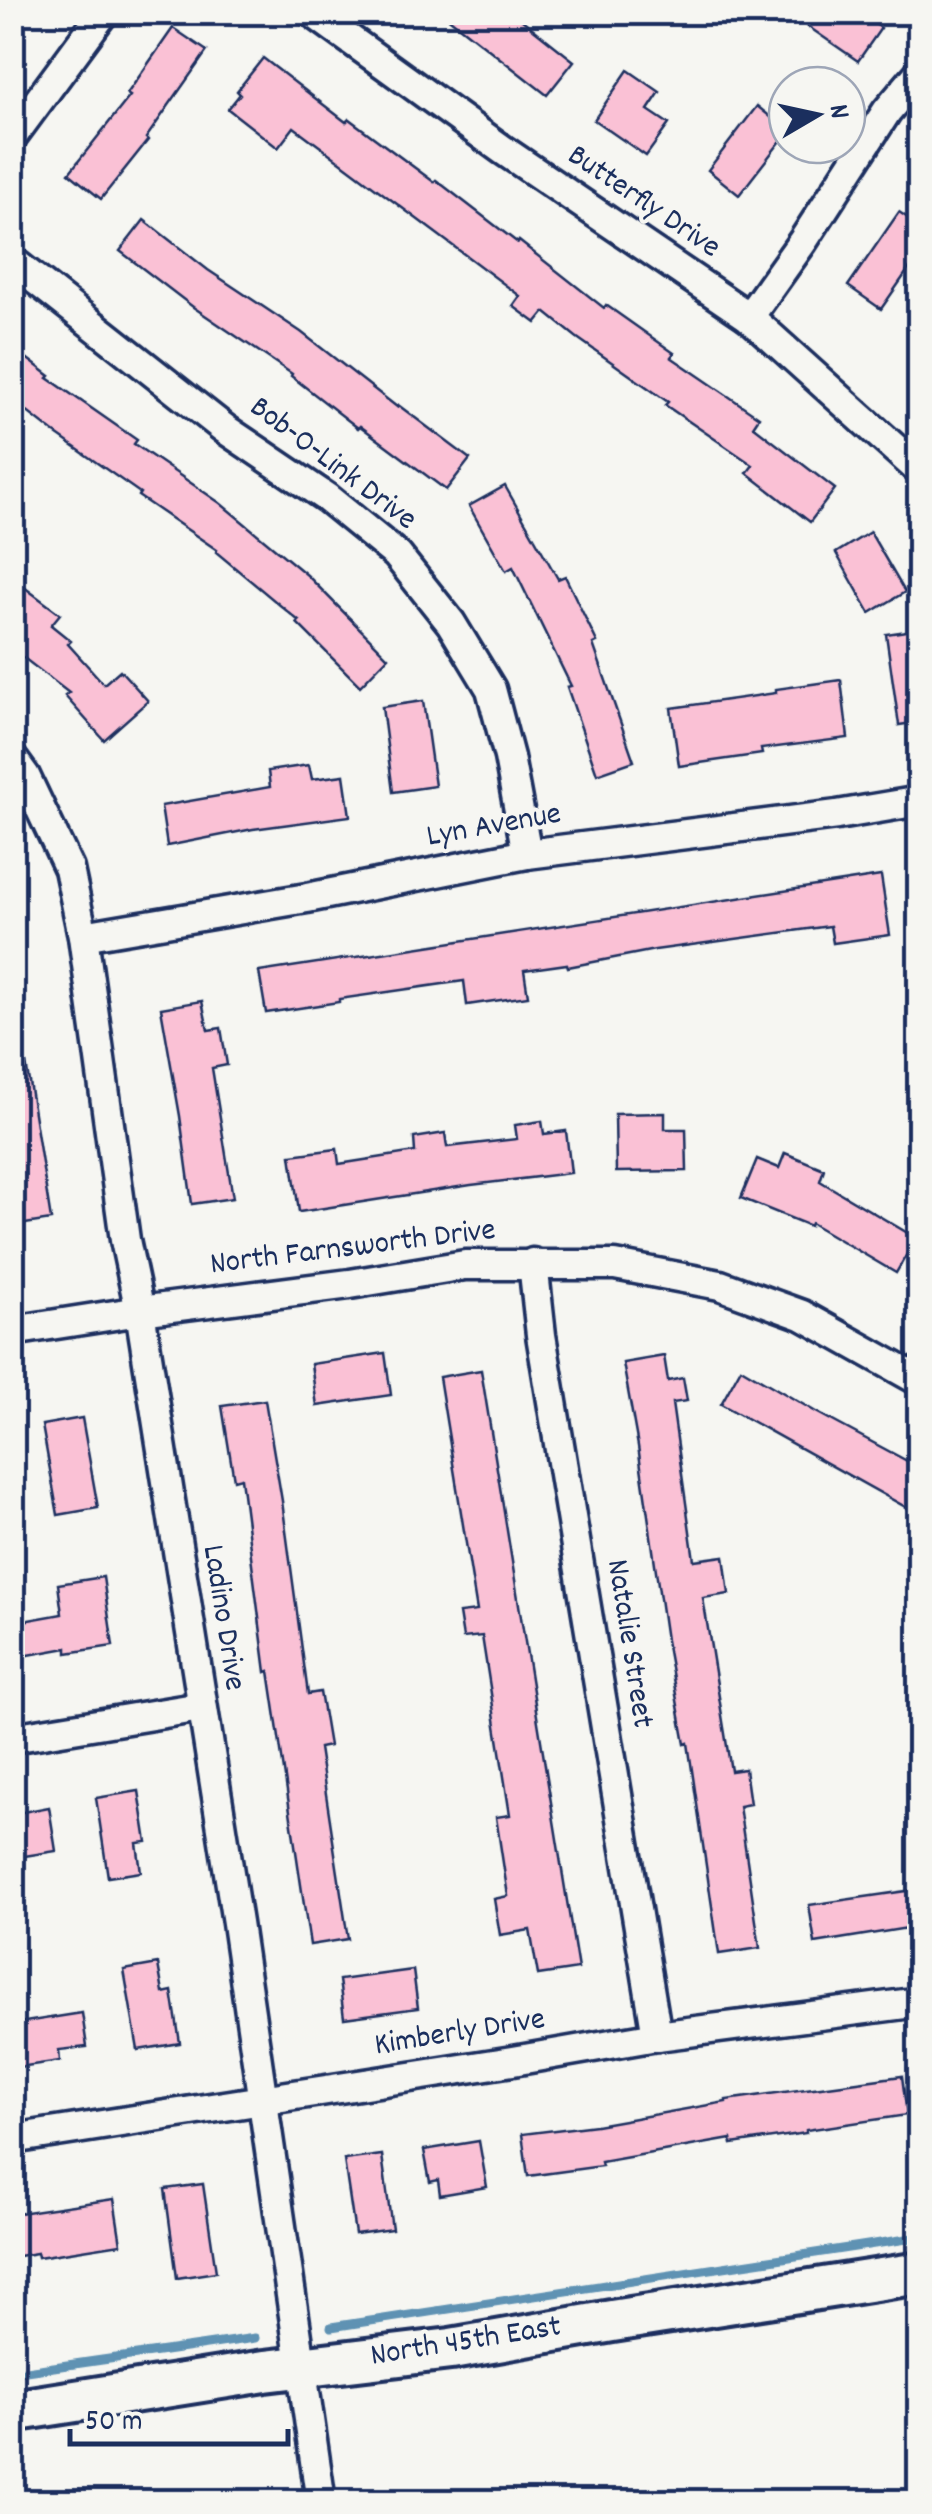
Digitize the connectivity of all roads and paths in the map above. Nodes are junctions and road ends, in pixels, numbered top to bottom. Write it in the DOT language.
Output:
graph roads {
  1 [pos="104,12"];
  2 [pos="312,12"];
  3 [pos="920,72"];
  4 [pos="12,137"];
  5 [pos="12,261"];
  6 [pos="750,317"];
  7 [pos="920,471"];
  8 [pos="12,758"];
  9 [pos="920,801"];
  10 [pos="527,854"];
  11 [pos="83,936"];
  12 [pos="533,1263"];
  13 [pos="140,1310"];
  14 [pos="12,1332"];
  15 [pos="920,1382"];
  16 [pos="201,1708"];
  17 [pos="12,1738"];
  18 [pos="920,2002"];
  19 [pos="657,2036"];
  20 [pos="263,2100"];
  21 [pos="12,2139"];
  22 [pos="920,2273"];
  23 [pos="302,2367"];
  24 [pos="12,2412"];
  25 [pos="321,2502"];
  1 -- 4 [label="street"];
  2 -- 6 [label="street, Butterfly Drive"];
  3 -- 6 [label="street"];
  5 -- 10 [label="street, Bob-O-Link Drive"];
  6 -- 7 [label="street, Butterfly Drive"];
  8 -- 11 [label="street, Ladino Drive"];
  9 -- 10 [label="street, Lyn Avenue"];
  10 -- 11 [label="street, Lyn Avenue"];
  11 -- 13 [label="street, Ladino Drive"];
  12 -- 13 [label="street, North Farnsworth Drive"];
  12 -- 15 [label="street, North Farnsworth Drive"];
  12 -- 19 [label="street, Natalie Street"];
  13 -- 14 [label="street, North Farnsworth Drive"];
  13 -- 16 [label="street, Ladino Drive"];
  16 -- 17 [label="street"];
  16 -- 20 [label="street, Ladino Drive"];
  18 -- 19 [label="street, Kimberly Drive"];
  19 -- 20 [label="street, Kimberly Drive"];
  20 -- 21 [label="street, Kimberly Drive"];
  20 -- 23 [label="street, Ladino Drive"];
  22 -- 23 [label="main road, North 45th East"];
  23 -- 24 [label="main road, North 45th East"];
  23 -- 25 [label="street, Ladino Drive"];
}
